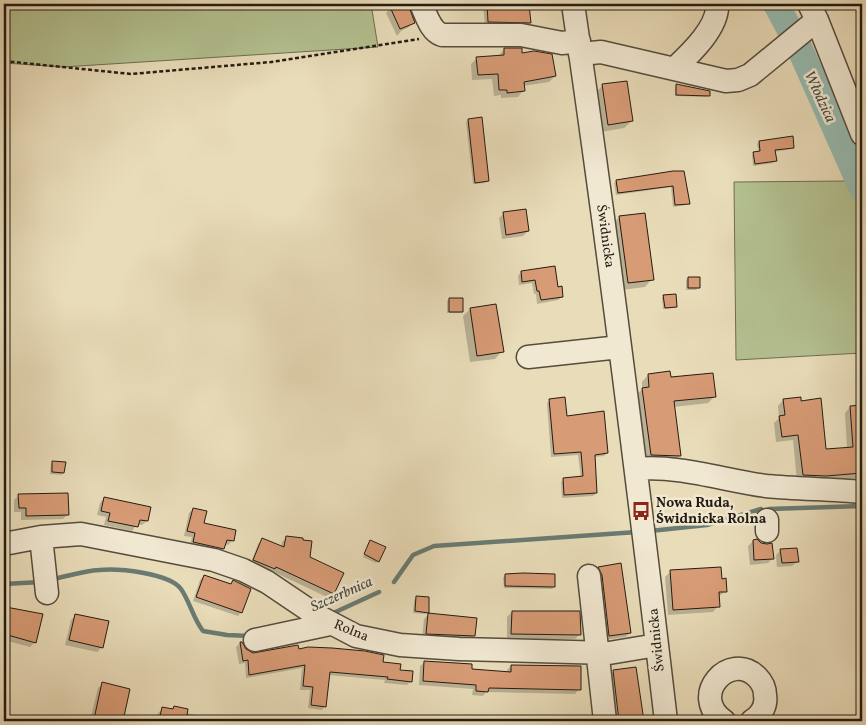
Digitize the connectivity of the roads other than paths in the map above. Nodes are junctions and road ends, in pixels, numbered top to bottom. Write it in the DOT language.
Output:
graph roads {
  1 [pos="420,4"];
  2 [pos="573,4"];
  3 [pos="717,4"];
  4 [pos="813,16"];
  5 [pos="579,48"];
  6 [pos="674,69"];
  7 [pos="862,134"];
  8 [pos="620,347"];
  9 [pos="528,357"];
  10 [pos="636,469"];
  11 [pos="862,492"];
  12 [pos="41,536"];
  13 [pos="4,544"];
  14 [pos="589,576"];
  15 [pos="46,582"];
  16 [pos="323,620"];
  17 [pos="255,640"];
  18 [pos="657,645"];
  19 [pos="597,653"];
  20 [pos="605,721"];
  21 [pos="666,721"];
  22 [pos="724,721"];
  23 [pos="752,721"];
  1 -- 5 [label="street"];
  2 -- 5 [label="street, Świdnicka"];
  3 -- 6 [label="street"];
  4 -- 6 [label="street"];
  4 -- 7 [label="street"];
  5 -- 6 [label="street"];
  5 -- 8 [label="street, Świdnicka"];
  8 -- 9 [label="street"];
  8 -- 10 [label="street, Świdnicka"];
  10 -- 11 [label="street"];
  10 -- 18 [label="street, Świdnicka"];
  12 -- 13 [label="street, Rolna"];
  12 -- 15 [label="street"];
  12 -- 16 [label="street, Rolna"];
  14 -- 19 [label="street"];
  16 -- 17 [label="street"];
  16 -- 19 [label="street, Rolna"];
  18 -- 19 [label="street, Rolna"];
  18 -- 21 [label="street, Świdnicka"];
  19 -- 20 [label="street"];
  22 -- 23 [label="street"];
}
